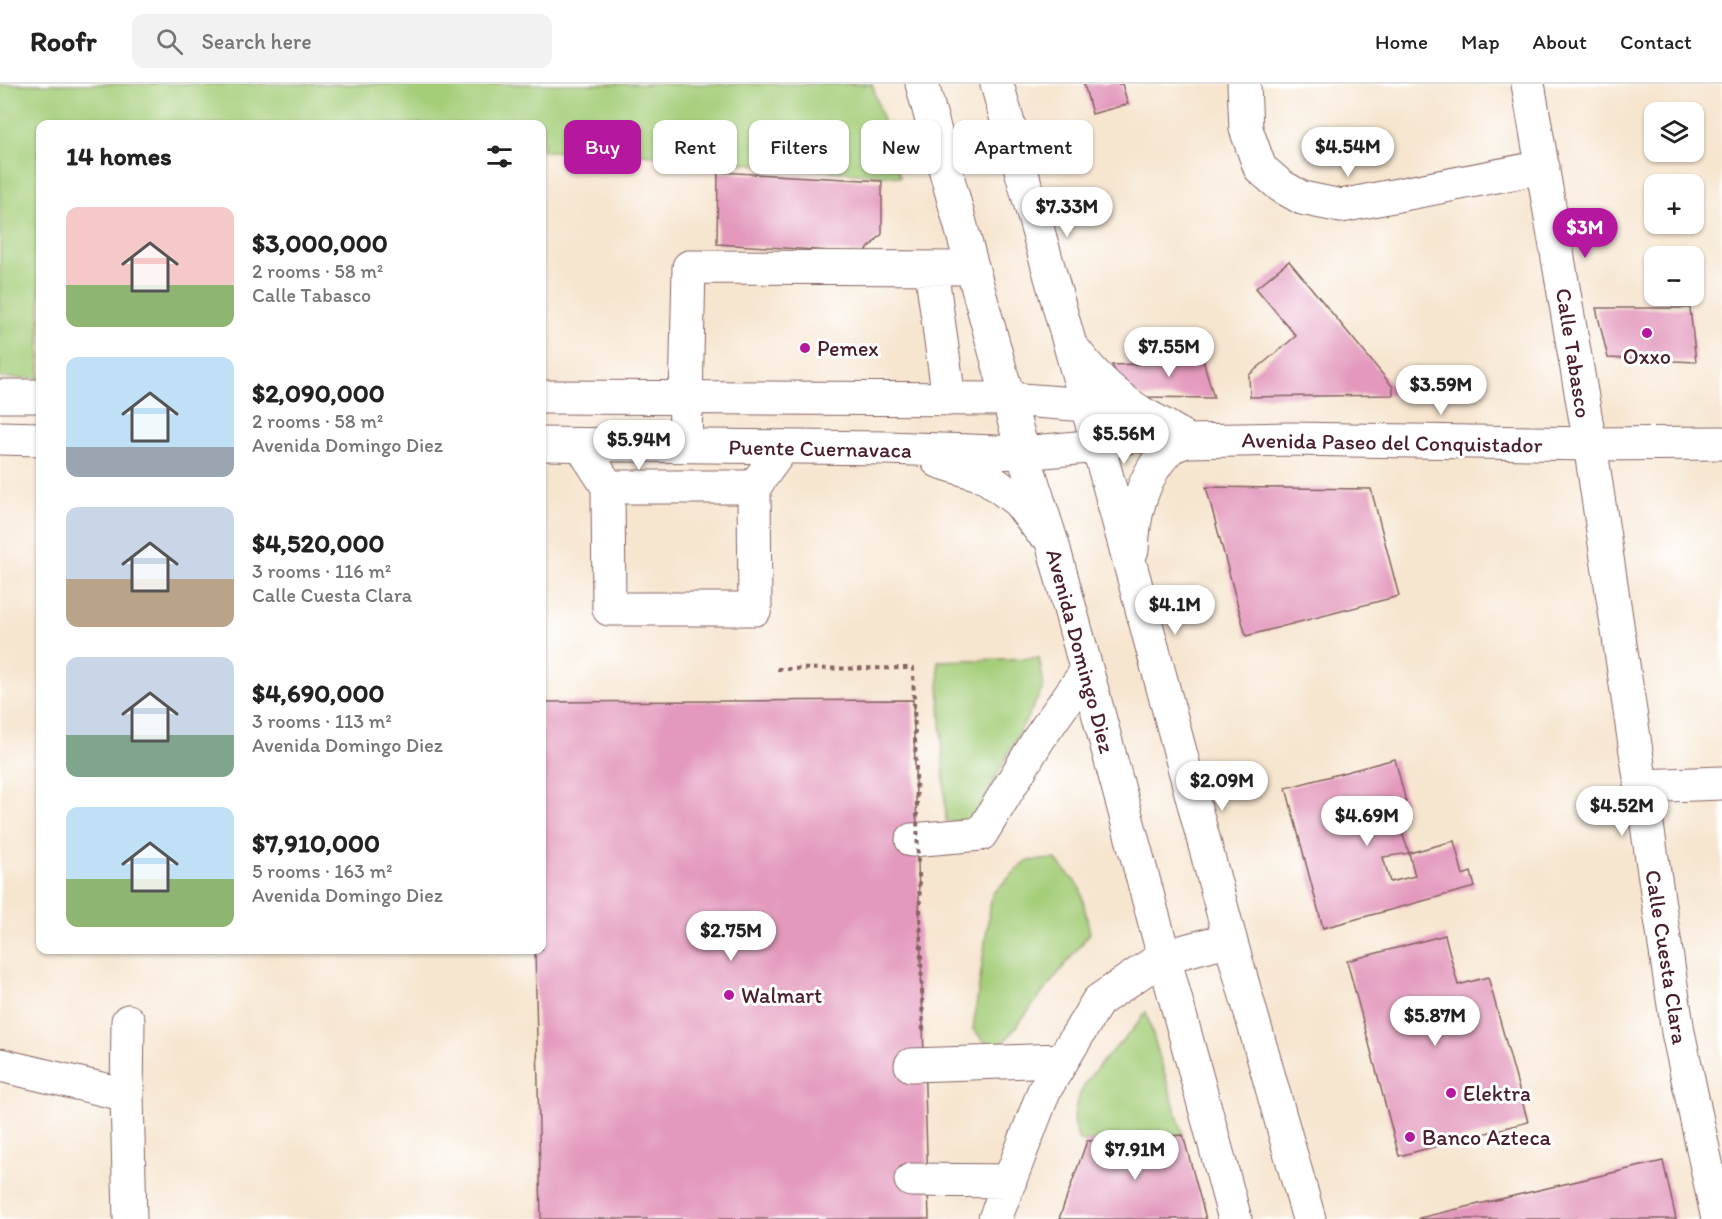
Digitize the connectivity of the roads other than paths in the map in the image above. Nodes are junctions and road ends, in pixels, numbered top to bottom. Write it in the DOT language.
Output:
graph roads {
  1 [pos="922,84"];
  2 [pos="997,84"];
  3 [pos="1244,84"];
  4 [pos="1528,84"];
  5 [pos="1543,166"];
  6 [pos="931,268"];
  7 [pos="972,268"];
  8 [pos="1070,343"];
  9 [pos="0,396"];
  10 [pos="36,396"];
  11 [pos="685,396"];
  12 [pos="546,397"];
  13 [pos="949,399"];
  14 [pos="1008,399"];
  15 [pos="1086,405"];
  16 [pos="1135,435"];
  17 [pos="0,438"];
  18 [pos="36,439"];
  19 [pos="1187,441"];
  20 [pos="1722,443"];
  21 [pos="546,444"];
  22 [pos="1590,444"];
  23 [pos="581,445"];
  24 [pos="685,445"];
  25 [pos="1098,446"];
  26 [pos="783,447"];
  27 [pos="887,448"];
  28 [pos="1023,453"];
  29 [pos="608,487"];
  30 [pos="754,487"];
  31 [pos="1053,546"];
  32 [pos="1136,588"];
  33 [pos="1086,672"];
  34 [pos="1722,783"];
  35 [pos="1640,786"];
  36 [pos="916,839"];
  37 [pos="1230,939"];
  38 [pos="1163,957"];
  39 [pos="128,1021"];
  40 [pos="917,1053"];
  41 [pos="1062,1060"];
  42 [pos="0,1065"];
  43 [pos="127,1095"];
  44 [pos="911,1180"];
  45 [pos="1010,1181"];
  46 [pos="130,1219"];
  47 [pos="995,1219"];
  48 [pos="1235,1219"];
  49 [pos="1309,1219"];
  50 [pos="1718,1219"];
  1 -- 7 [label="main road, Avenida Domingo Diez"];
  2 -- 8 [label="main road"];
  3 -- 5 [label="main road"];
  4 -- 5 [label="main road, Calle Tabasco"];
  5 -- 22 [label="main road, Calle Tabasco"];
  6 -- 7 [label="main road"];
  6 -- 11 [label="main road"];
  6 -- 13 [label="main road"];
  7 -- 14 [label="main road, Avenida Domingo Diez"];
  8 -- 15 [label="main road"];
  8 -- 19 [label="main road"];
  9 -- 10 [label="main road"];
  11 -- 12 [label="main road"];
  11 -- 13 [label="main road"];
  11 -- 24 [label="main road"];
  13 -- 14 [label="main road"];
  14 -- 15 [label="main road"];
  14 -- 28 [label="main road, Avenida Domingo Diez"];
  15 -- 16 [label="main road, Avenida Paseo del Conquistador"];
  15 -- 25 [label="main road"];
  16 -- 19 [label="main road, Avenida Paseo del Conquistador"];
  16 -- 25 [label="main road, Avenida Paseo del Conquistador"];
  17 -- 18 [label="main road"];
  19 -- 22 [label="main road, Avenida Paseo del Conquistador"];
  19 -- 32 [label="main road"];
  20 -- 22 [label="main road, Avenida Paseo del Conquistador"];
  21 -- 23 [label="main road, Puente Cuernavaca"];
  22 -- 35 [label="main road, Calle Cuesta Clara"];
  23 -- 24 [label="main road, Puente Cuernavaca"];
  23 -- 29 [label="main road"];
  24 -- 26 [label="main road, Puente Cuernavaca"];
  25 -- 28 [label="main road, Puente Cuernavaca"];
  25 -- 32 [label="main road"];
  26 -- 27 [label="main road, Puente Cuernavaca"];
  26 -- 30 [label="main road"];
  27 -- 28 [label="main road, Puente Cuernavaca"];
  27 -- 31 [label="main road"];
  28 -- 31 [label="main road, Avenida Domingo Diez"];
  29 -- 30 [label="main road"];
  29 -- 30 [label="main road"];
  31 -- 33 [label="main road, Avenida Domingo Diez"];
  32 -- 37 [label="main road"];
  33 -- 36 [label="main road"];
  33 -- 38 [label="main road, Avenida Domingo Diez"];
  34 -- 35 [label="main road"];
  35 -- 50 [label="main road, Calle Cuesta Clara"];
  37 -- 38 [label="main road"];
  37 -- 49 [label="main road"];
  38 -- 41 [label="main road"];
  38 -- 48 [label="main road, Avenida Domingo Diez"];
  39 -- 43 [label="main road"];
  40 -- 41 [label="main road"];
  41 -- 45 [label="main road"];
  42 -- 43 [label="main road"];
  43 -- 46 [label="main road"];
  44 -- 45 [label="main road"];
  45 -- 47 [label="main road"];
}
